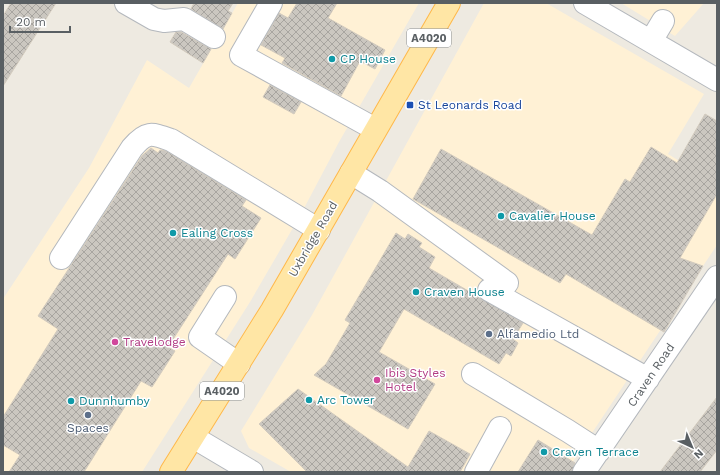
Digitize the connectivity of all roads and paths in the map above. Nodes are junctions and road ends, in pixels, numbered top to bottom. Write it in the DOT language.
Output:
graph roads {
  1 [pos="126,3"];
  2 [pos="271,3"];
  3 [pos="449,3"];
  4 [pos="585,3"];
  5 [pos="663,21"];
  6 [pos="214,37"];
  7 [pos="651,41"];
  8 [pos="717,80"];
  9 [pos="375,129"];
  10 [pos="350,174"];
  11 [pos="319,230"];
  12 [pos="61,258"];
  13 [pos="717,277"];
  14 [pos="225,297"];
  15 [pos="239,364"];
  16 [pos="473,374"];
  17 [pos="648,379"];
  18 [pos="500,428"];
  19 [pos="193,437"];
  20 [pos="598,451"];
  21 [pos="171,472"];
  22 [pos="252,472"];
  23 [pos="476,472"];
  24 [pos="584,472"];
  1 -- 6 [label="street"];
  2 -- 9 [label="street"];
  3 -- 9 [label="main road, Uxbridge Road / A4020"];
  4 -- 7 [label="street"];
  5 -- 7 [label="street"];
  7 -- 8 [label="street"];
  9 -- 10 [label="main road, Uxbridge Road / A4020"];
  10 -- 11 [label="main road, Uxbridge Road / A4020"];
  10 -- 17 [label="street"];
  11 -- 12 [label="street"];
  11 -- 15 [label="main road, Uxbridge Road / A4020"];
  13 -- 17 [label="street, Craven Road"];
  14 -- 15 [label="street"];
  15 -- 19 [label="main road, Uxbridge Road / A4020"];
  16 -- 20 [label="street"];
  17 -- 20 [label="street, Craven Road"];
  18 -- 23 [label="street"];
  19 -- 21 [label="main road, Uxbridge Road / A4020"];
  19 -- 22 [label="street"];
  20 -- 24 [label="street, Craven Road"];
}
